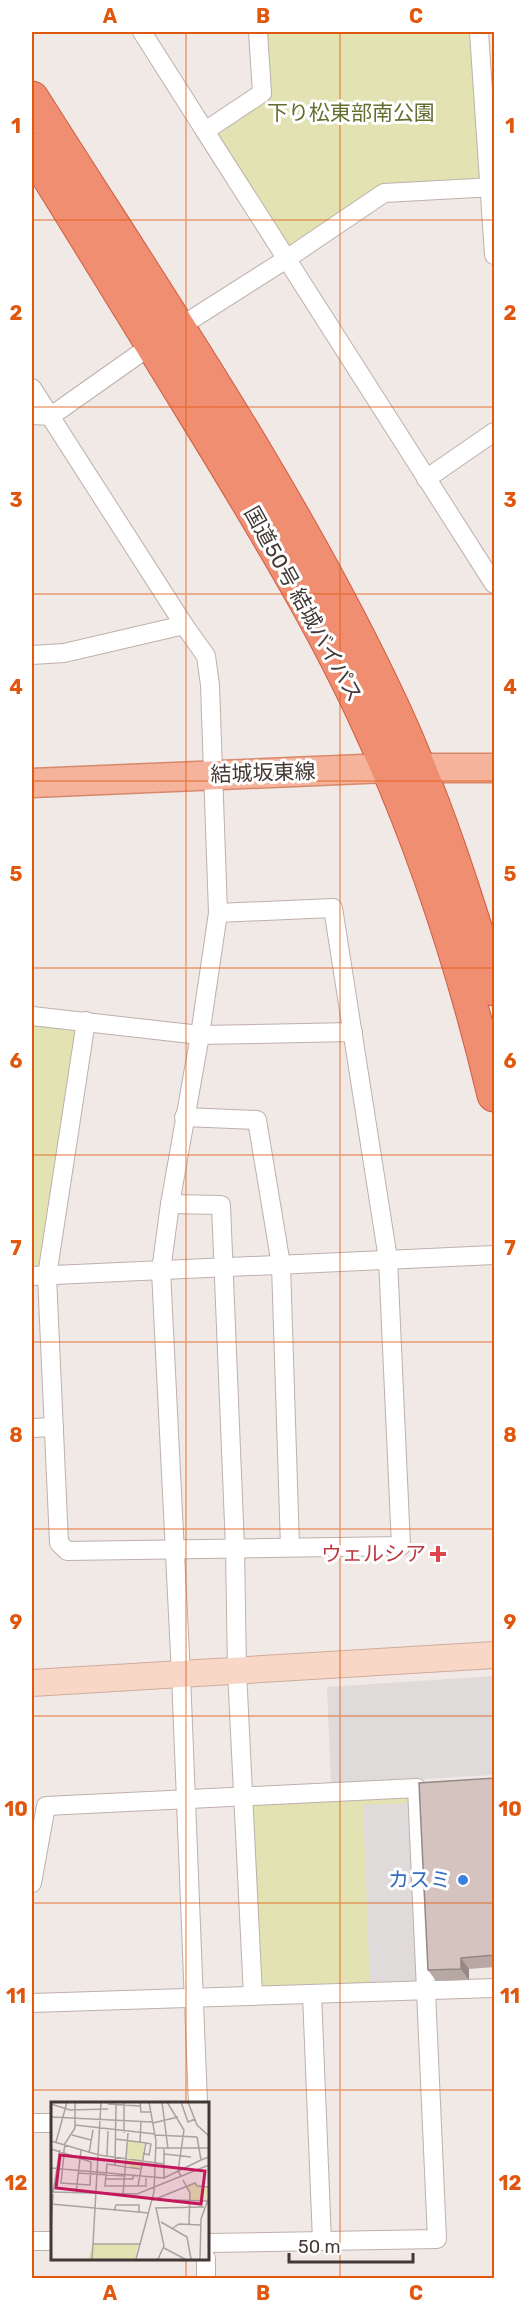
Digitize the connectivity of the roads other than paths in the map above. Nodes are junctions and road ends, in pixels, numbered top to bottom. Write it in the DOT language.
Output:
graph roads {
  1 [pos="142,32"];
  2 [pos="157,32"];
  3 [pos="258,32"];
  4 [pos="479,32"];
  5 [pos="158,57"];
  6 [pos="32,98"];
  7 [pos="205,131"];
  8 [pos="32,150"];
  9 [pos="491,188"];
  10 [pos="495,255"];
  11 [pos="285,260"];
  12 [pos="165,336"];
  13 [pos="32,388"];
  14 [pos="32,415"];
  15 [pos="51,416"];
  16 [pos="495,432"];
  17 [pos="426,479"];
  18 [pos="495,584"];
  19 [pos="184,625"];
  20 [pos="32,655"];
  21 [pos="403,768"];
  22 [pos="495,768"];
  23 [pos="213,775"];
  24 [pos="32,783"];
  25 [pos="218,913"];
  26 [pos="495,989"];
  27 [pos="32,1016"];
  28 [pos="86,1021"];
  29 [pos="353,1032"];
  30 [pos="200,1035"];
  31 [pos="495,1095"];
  32 [pos="184,1117"];
  33 [pos="170,1204"];
  34 [pos="495,1255"];
  35 [pos="388,1259"];
  36 [pos="281,1265"];
  37 [pos="223,1268"];
  38 [pos="161,1271"];
  39 [pos="39,1276"];
  40 [pos="54,1427"];
  41 [pos="32,1428"];
  42 [pos="290,1547"];
  43 [pos="235,1548"];
  44 [pos="175,1549"];
  45 [pos="495,1655"];
  46 [pos="237,1671"];
  47 [pos="181,1675"];
  48 [pos="32,1683"];
  49 [pos="244,1796"];
  50 [pos="186,1799"];
  51 [pos="32,1883"];
  52 [pos="495,1988"];
  53 [pos="427,1991"];
  54 [pos="312,1994"];
  55 [pos="253,1996"];
  56 [pos="195,1998"];
  57 [pos="32,2004"];
  58 [pos="198,2102"];
  59 [pos="32,2123"];
  60 [pos="51,2123"];
  61 [pos="32,2241"];
  62 [pos="51,2241"];
  63 [pos="322,2241"];
  64 [pos="208,2243"];
  65 [pos="206,2259"];
  66 [pos="206,2278"];
  1 -- 5 [label="street"];
  2 -- 5 [label="street"];
  3 -- 7 [label="street"];
  4 -- 9 [label="street"];
  5 -- 7 [label="street"];
  6 -- 12 [label="highway, 国道50号 結城バイパス"];
  7 -- 11 [label="street"];
  8 -- 12 [label="highway, 国道50号 結城バイパス"];
  9 -- 10 [label="street"];
  9 -- 11 [label="street"];
  11 -- 12 [label="street"];
  11 -- 17 [label="street"];
  12 -- 15 [label="street"];
  12 -- 21 [label="highway, 国道50号 結城バイパス"];
  13 -- 15 [label="street"];
  14 -- 15 [label="street"];
  15 -- 19 [label="street"];
  16 -- 17 [label="street"];
  17 -- 18 [label="street"];
  19 -- 20 [label="street"];
  19 -- 23 [label="street"];
  21 -- 22 [label="main road, 結城坂東線"];
  21 -- 23 [label="main road, 結城坂東線"];
  21 -- 26 [label="highway, 国道50号 結城バイパス"];
  21 -- 31 [label="highway, 国道50号 結城バイパス"];
  23 -- 24 [label="main road, 結城坂東線"];
  23 -- 25 [label="street"];
  25 -- 29 [label="street"];
  25 -- 30 [label="street"];
  27 -- 28 [label="street"];
  28 -- 30 [label="street"];
  28 -- 39 [label="street"];
  29 -- 30 [label="street"];
  29 -- 35 [label="street"];
  30 -- 32 [label="street"];
  32 -- 33 [label="street"];
  32 -- 36 [label="street"];
  33 -- 37 [label="street"];
  33 -- 38 [label="street"];
  34 -- 35 [label="street"];
  35 -- 36 [label="street"];
  35 -- 42 [label="street"];
  36 -- 37 [label="street"];
  36 -- 42 [label="street"];
  37 -- 38 [label="street"];
  37 -- 43 [label="street"];
  38 -- 39 [label="street"];
  38 -- 44 [label="street"];
  39 -- 40 [label="street"];
  40 -- 41 [label="street"];
  40 -- 44 [label="street"];
  42 -- 43 [label="street"];
  43 -- 44 [label="street"];
  43 -- 46 [label="street"];
  44 -- 47 [label="street"];
  45 -- 46 [label="street"];
  46 -- 47 [label="street"];
  46 -- 49 [label="street"];
  47 -- 48 [label="street"];
  47 -- 50 [label="street"];
  49 -- 50 [label="street"];
  49 -- 53 [label="street"];
  49 -- 55 [label="street"];
  50 -- 51 [label="street"];
  50 -- 56 [label="street"];
  52 -- 53 [label="street"];
  53 -- 54 [label="street"];
  53 -- 63 [label="street"];
  54 -- 55 [label="street"];
  54 -- 63 [label="street"];
  55 -- 56 [label="street"];
  56 -- 57 [label="street"];
  56 -- 58 [label="street"];
  59 -- 60 [label="street"];
  61 -- 62 [label="street"];
  63 -- 64 [label="street"];
  65 -- 66 [label="street"];
}
